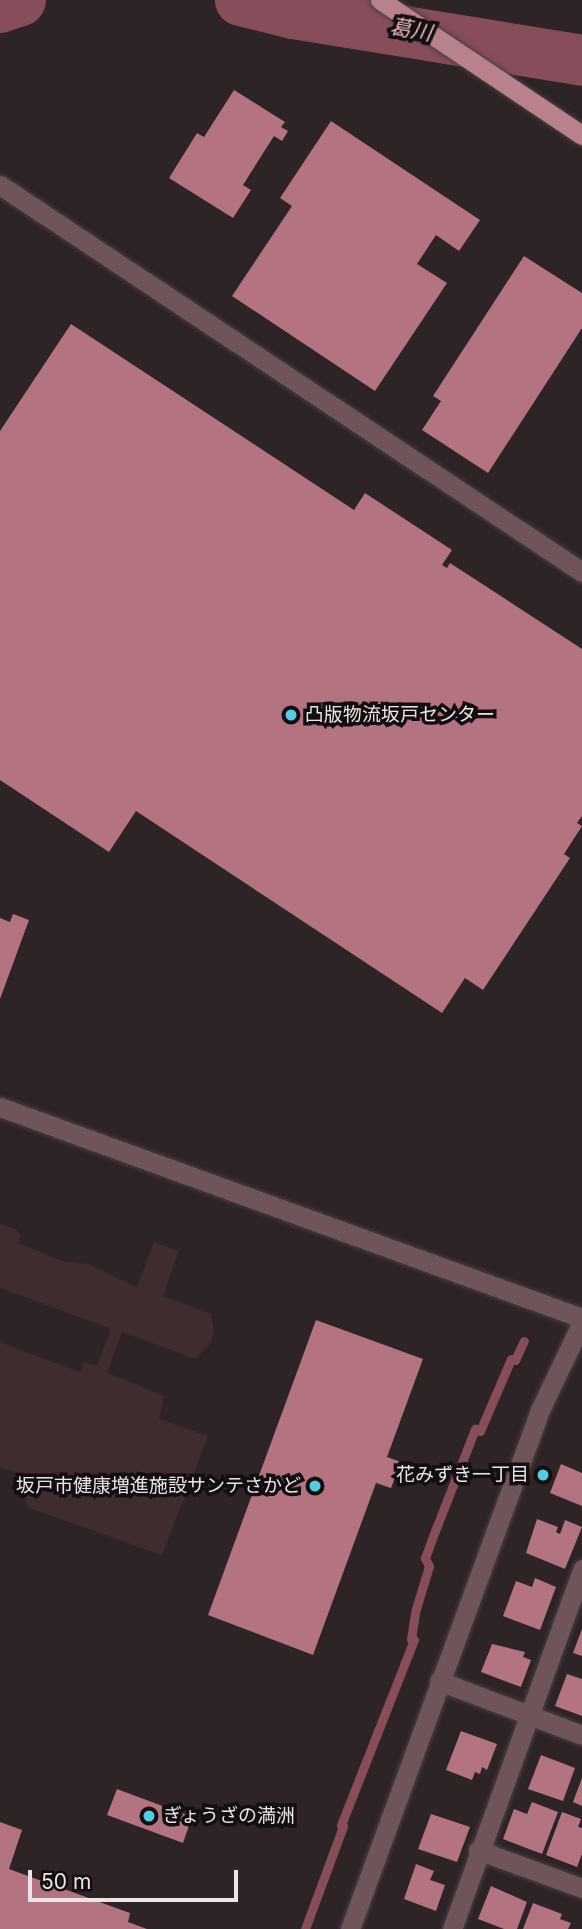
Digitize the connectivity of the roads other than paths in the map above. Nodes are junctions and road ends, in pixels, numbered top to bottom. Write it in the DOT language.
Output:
graph roads {
  1 [pos="380,0"];
  2 [pos="582,135"];
  3 [pos="0,185"];
  4 [pos="582,572"];
  5 [pos="0,1107"];
  6 [pos="582,1320"];
  7 [pos="580,1578"];
  8 [pos="439,1681"];
  9 [pos="528,1715"];
  10 [pos="582,1735"];
  11 [pos="478,1850"];
  12 [pos="582,1888"];
  13 [pos="350,1929"];
  14 [pos="452,1929"];
  1 -- 2 [label="main road"];
  3 -- 4 [label="street"];
  5 -- 6 [label="street"];
  6 -- 8 [label="street"];
  7 -- 9 [label="street"];
  8 -- 9 [label="street"];
  8 -- 13 [label="street"];
  9 -- 10 [label="street"];
  9 -- 11 [label="street"];
  11 -- 12 [label="street"];
  11 -- 14 [label="street"];
}
